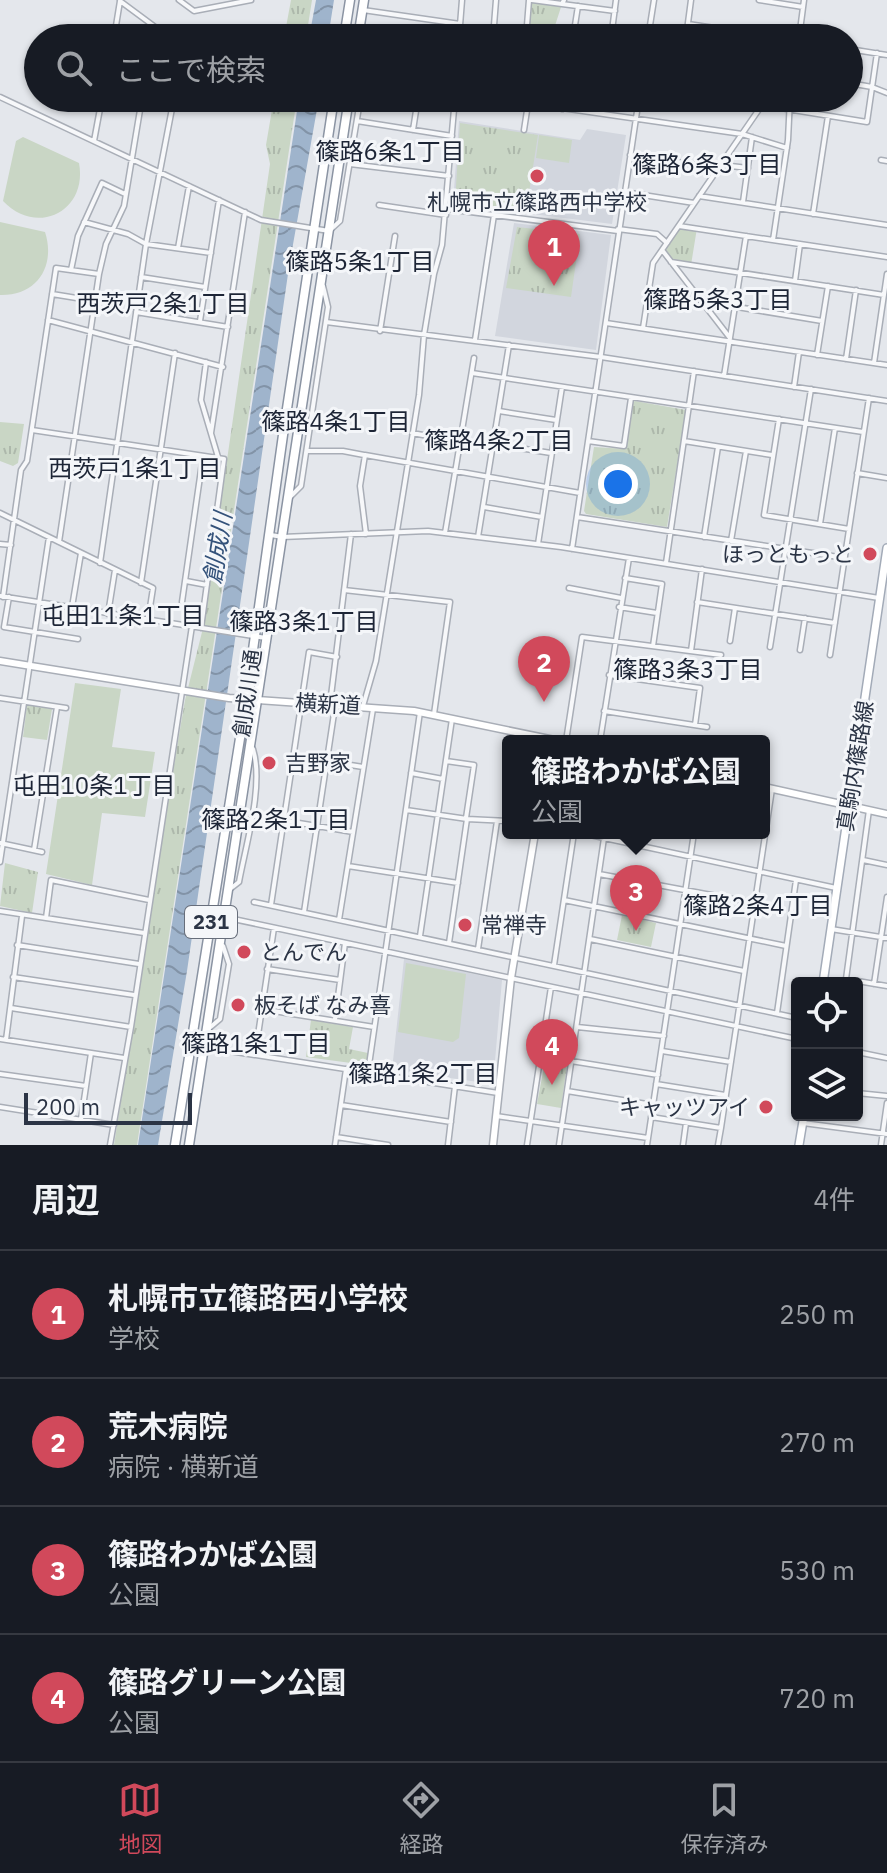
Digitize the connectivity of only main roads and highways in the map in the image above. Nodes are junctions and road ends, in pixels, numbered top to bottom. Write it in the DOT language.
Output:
graph roads {
  1 [pos="350,0"];
  2 [pos="346,24"];
  3 [pos="331,112"];
  4 [pos="347,112"];
  5 [pos="283,435"];
  6 [pos="298,437"];
  7 [pos="887,548"];
  8 [pos="884,599"];
  9 [pos="824,977"];
  10 [pos="803,1121"];
  11 [pos="175,1145"];
  12 [pos="189,1145"];
  13 [pos="799,1145"];
  1 -- 2 [label="highway"];
  3 -- 5 [label="highway, 創成川通 / 231"];
  4 -- 6 [label="highway, 創成川通 / 231"];
  5 -- 6 [label="highway"];
  5 -- 11 [label="highway, 創成川通 / 231"];
  6 -- 12 [label="highway, 創成川通 / 231"];
  7 -- 8 [label="main road, 真駒内篠路線"];
  8 -- 9 [label="main road, 真駒内篠路線"];
  10 -- 13 [label="main road"];
}
